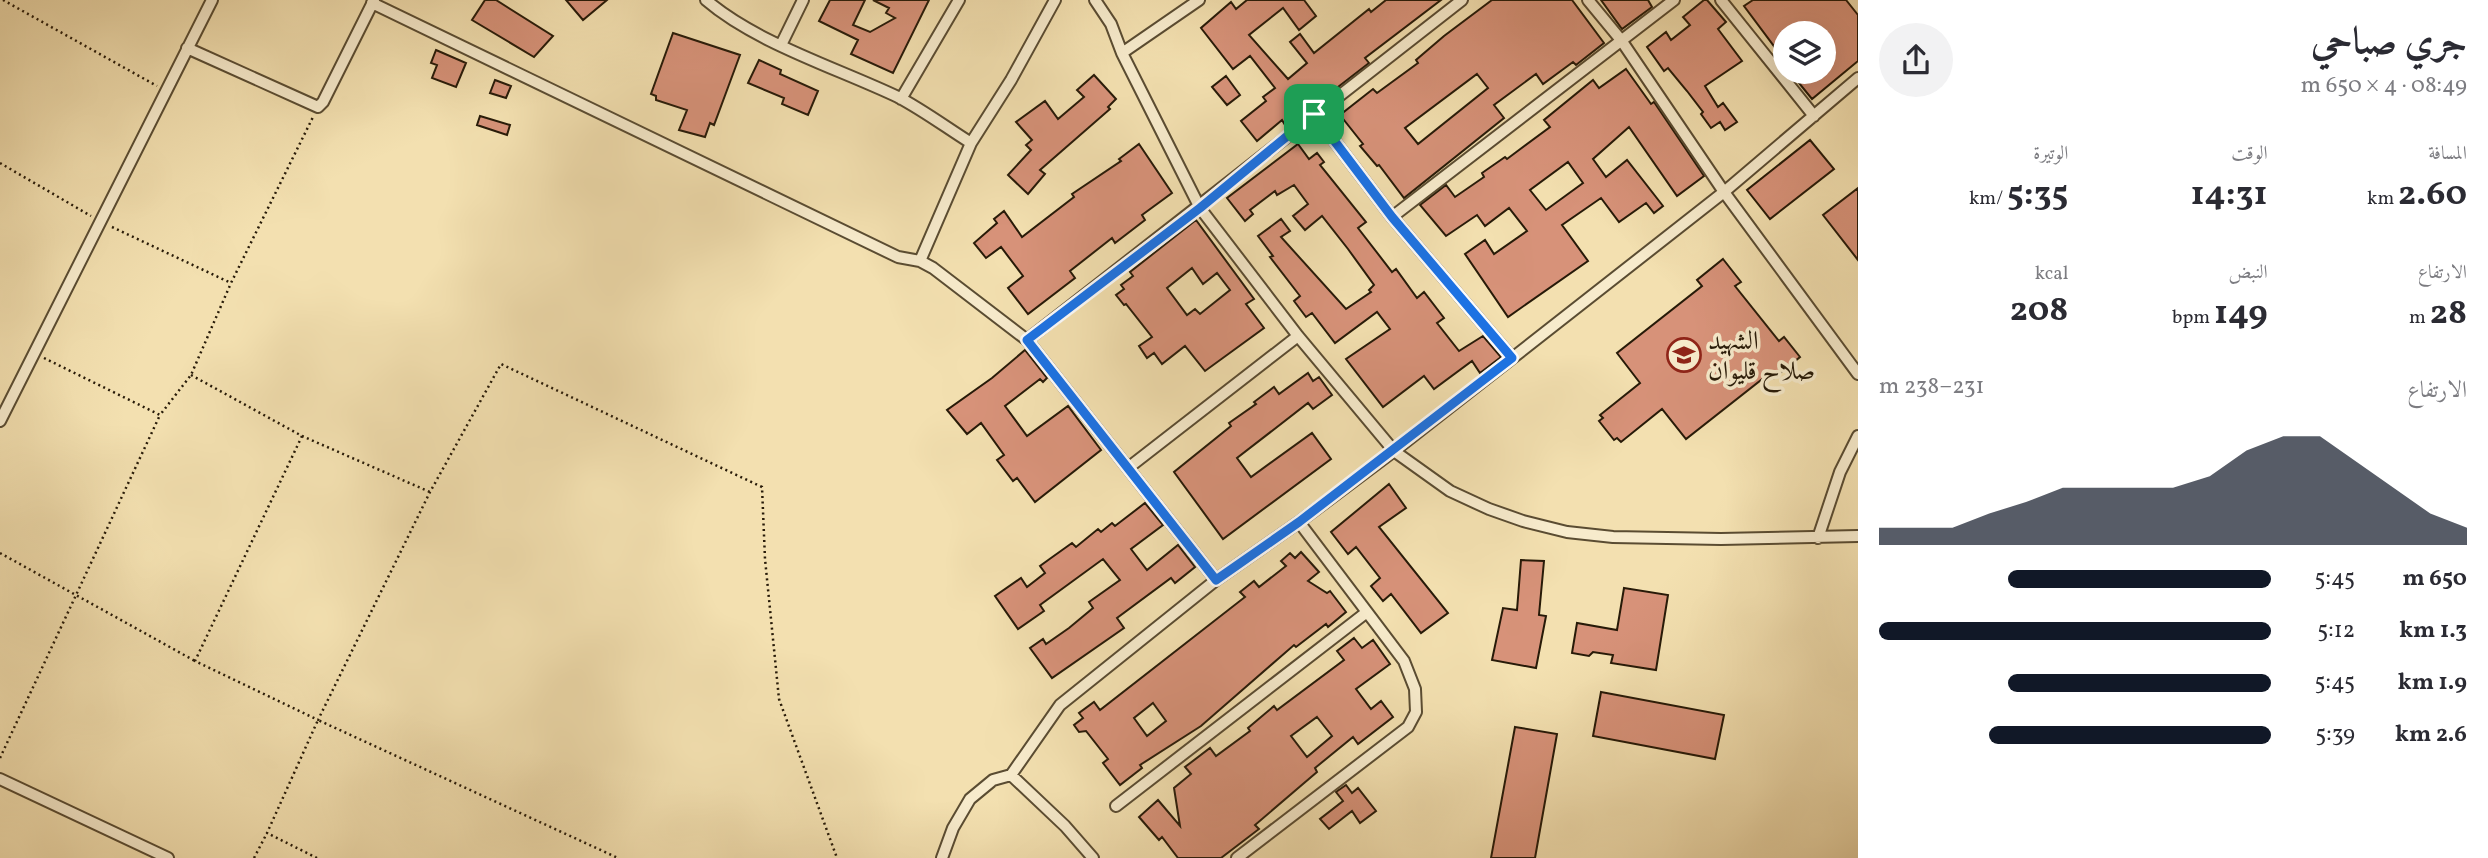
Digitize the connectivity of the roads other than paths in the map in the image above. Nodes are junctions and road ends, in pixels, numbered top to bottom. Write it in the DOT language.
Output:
graph roads {
  1 [pos="212,0"];
  2 [pos="706,0"];
  3 [pos="803,0"];
  4 [pos="959,0"];
  5 [pos="1055,0"];
  6 [pos="1095,0"];
  7 [pos="1199,0"];
  8 [pos="1462,0"];
  9 [pos="1588,0"];
  10 [pos="1674,0"];
  11 [pos="1721,0"];
  12 [pos="373,2"];
  13 [pos="1621,40"];
  14 [pos="781,45"];
  15 [pos="187,48"];
  16 [pos="1122,53"];
  17 [pos="1858,78"];
  18 [pos="901,99"];
  19 [pos="1314,114"];
  20 [pos="1814,116"];
  21 [pos="971,143"];
  22 [pos="1724,192"];
  23 [pos="1200,208"];
  24 [pos="1392,217"];
  25 [pos="920,261"];
  26 [pos="1298,335"];
  27 [pos="1027,340"];
  28 [pos="1512,358"];
  29 [pos="1858,374"];
  30 [pos="0,421"];
  31 [pos="1858,436"];
  32 [pos="1394,451"];
  33 [pos="1128,468"];
  34 [pos="1299,522"];
  35 [pos="1858,536"];
  36 [pos="1818,538"];
  37 [pos="1216,580"];
  38 [pos="1367,612"];
  39 [pos="1012,775"];
  40 [pos="0,779"];
  41 [pos="1116,806"];
  42 [pos="168,858"];
  43 [pos="942,858"];
  44 [pos="1093,858"];
  45 [pos="1237,858"];
  1 -- 15 [label="street"];
  2 -- 14 [label="street"];
  3 -- 14 [label="street"];
  4 -- 18 [label="street"];
  5 -- 21 [label="street"];
  6 -- 16 [label="street"];
  7 -- 16 [label="street"];
  8 -- 19 [label="street"];
  9 -- 13 [label="street"];
  10 -- 13 [label="street"];
  11 -- 20 [label="street"];
  12 -- 15 [label="street"];
  12 -- 25 [label="street"];
  13 -- 22 [label="street"];
  13 -- 24 [label="street"];
  14 -- 18 [label="street"];
  15 -- 30 [label="street"];
  16 -- 23 [label="street"];
  17 -- 20 [label="street"];
  18 -- 21 [label="street"];
  19 -- 23 [label="street"];
  19 -- 24 [label="street"];
  20 -- 22 [label="street"];
  21 -- 25 [label="street"];
  22 -- 28 [label="street"];
  22 -- 29 [label="street"];
  23 -- 26 [label="street"];
  23 -- 27 [label="street"];
  24 -- 28 [label="street"];
  25 -- 27 [label="street"];
  26 -- 32 [label="street"];
  26 -- 33 [label="street"];
  27 -- 33 [label="street"];
  28 -- 32 [label="street"];
  31 -- 36 [label="street"];
  32 -- 34 [label="street"];
  32 -- 36 [label="street"];
  33 -- 37 [label="street"];
  34 -- 37 [label="street"];
  34 -- 38 [label="street"];
  35 -- 36 [label="street"];
  37 -- 39 [label="street"];
  38 -- 41 [label="street"];
  38 -- 45 [label="street"];
  39 -- 43 [label="street"];
  39 -- 44 [label="street"];
  40 -- 42 [label="street"];
}
